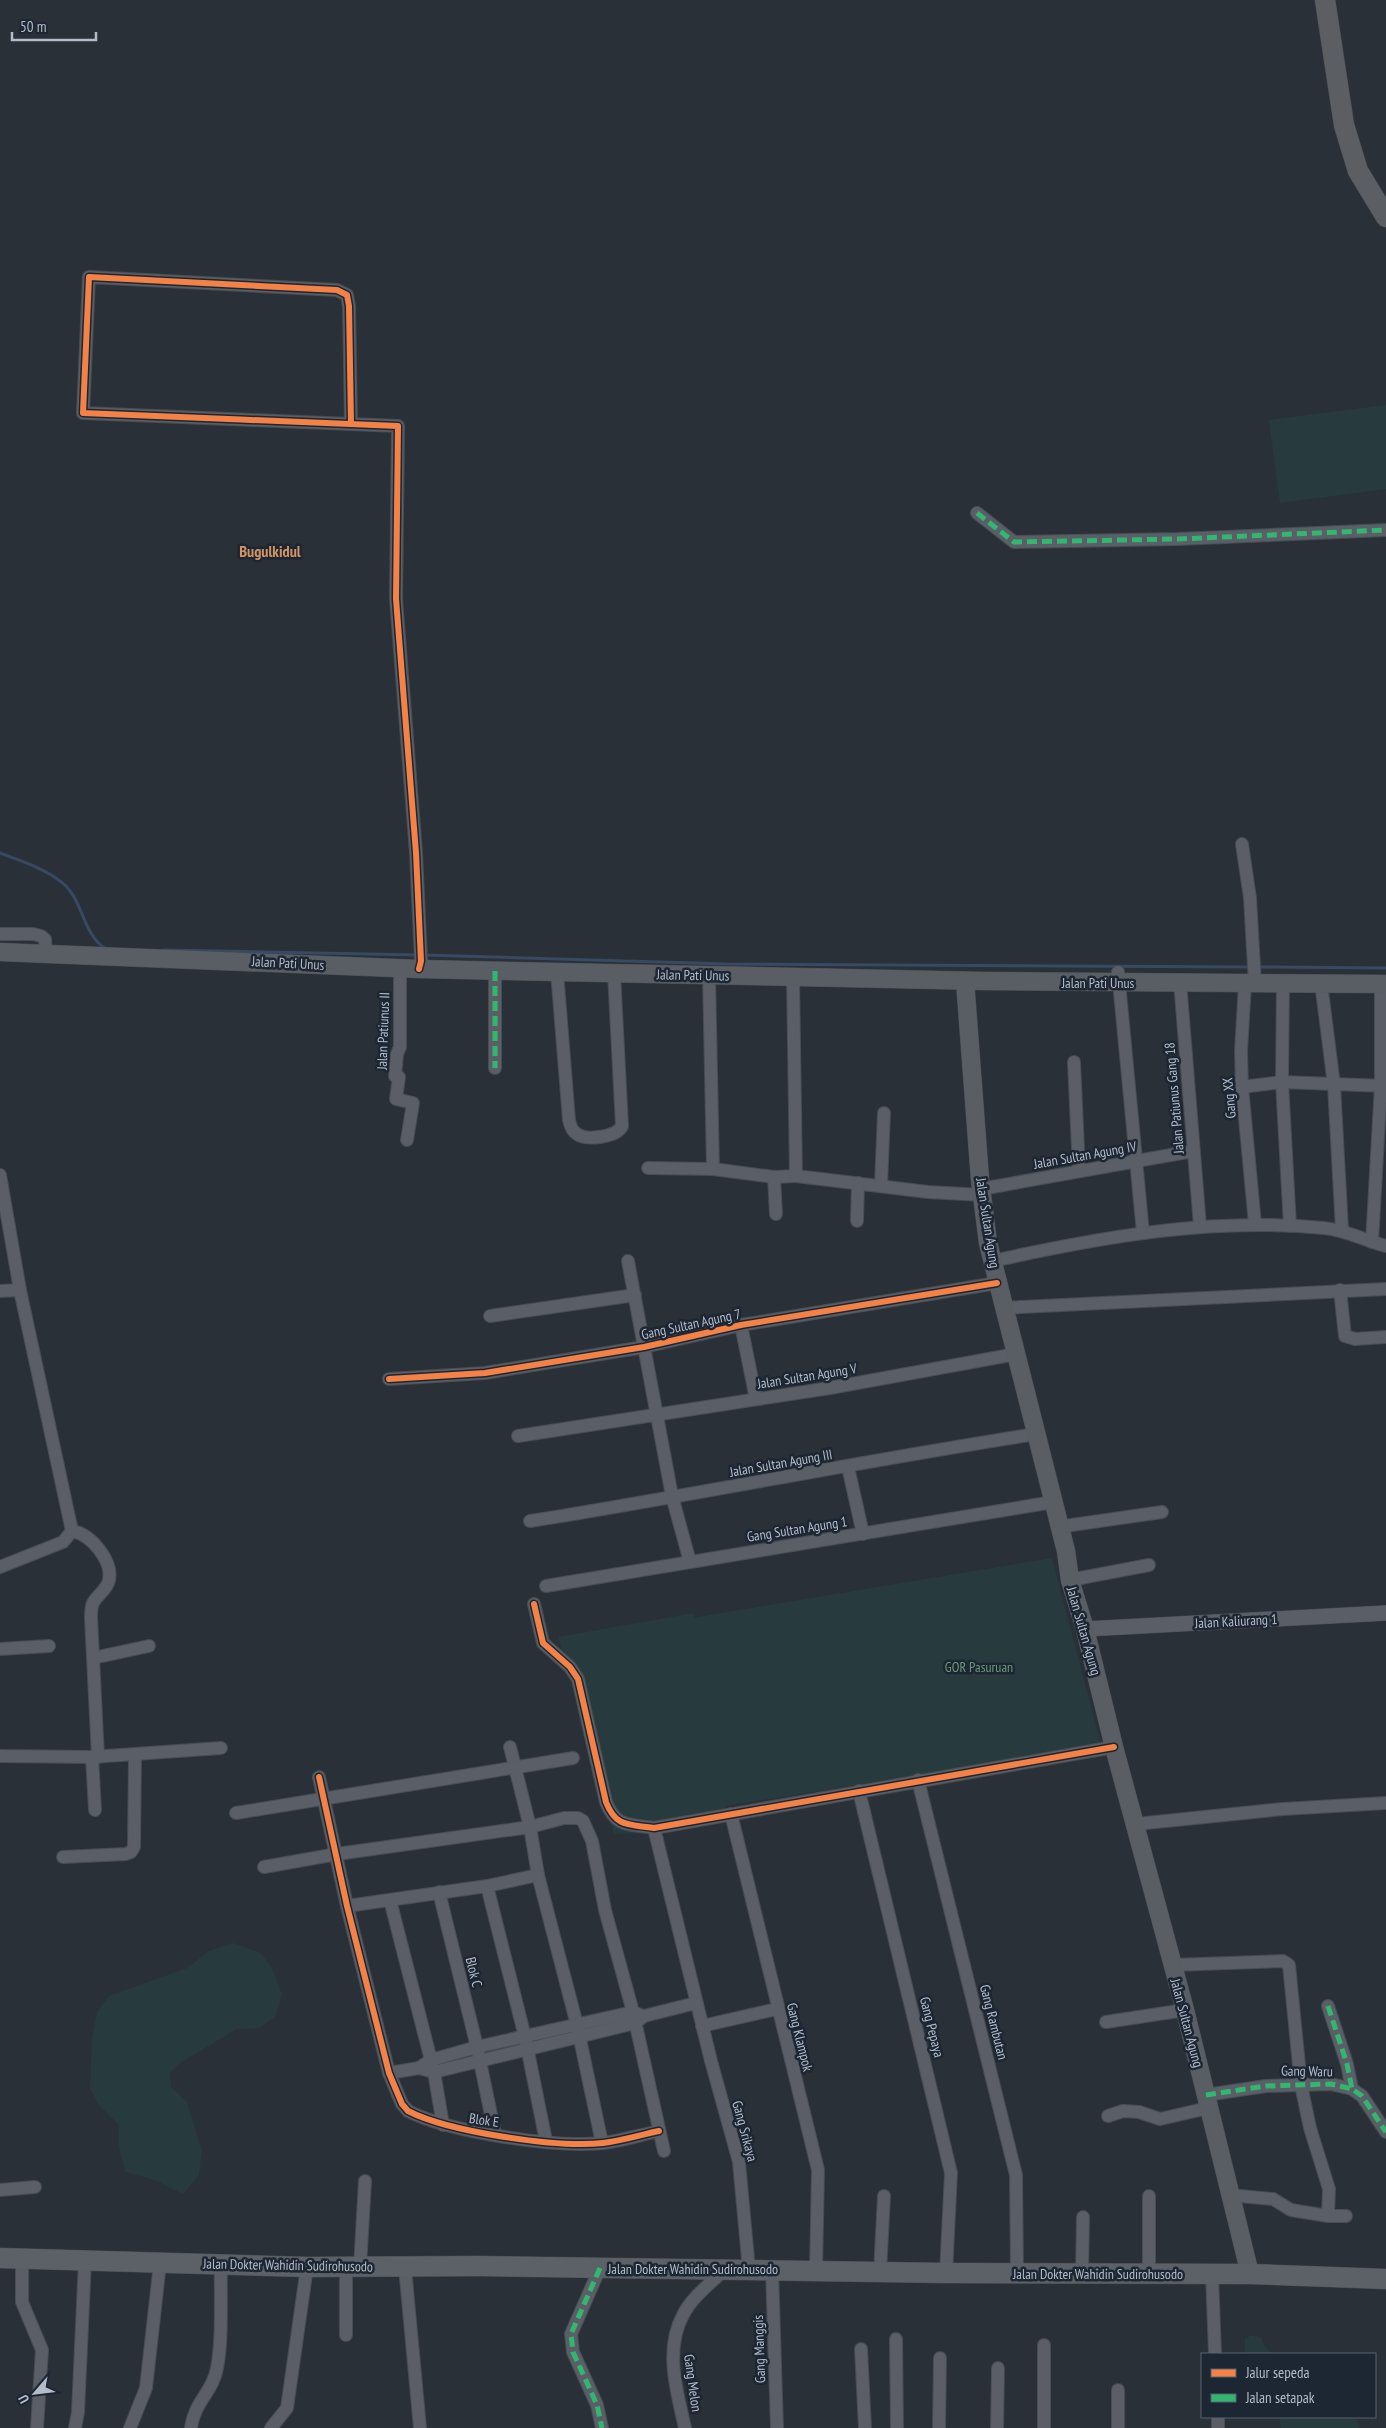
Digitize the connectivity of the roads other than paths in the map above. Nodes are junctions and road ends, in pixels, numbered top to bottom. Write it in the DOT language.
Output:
graph roads {
  1 [pos="1325,0"];
  2 [pos="1386,217"];
  3 [pos="351,424"];
  4 [pos="977,513"];
  5 [pos="1386,530"];
  6 [pos="1242,844"];
  7 [pos="0,934"];
  8 [pos="46,947"];
  9 [pos="0,952"];
  10 [pos="420,961"];
  11 [pos="400,968"];
  12 [pos="495,971"];
  13 [pos="557,972"];
  14 [pos="614,973"];
  15 [pos="709,975"];
  16 [pos="1252,975"];
  17 [pos="793,977"];
  18 [pos="1118,978"];
  19 [pos="965,981"];
  20 [pos="1180,982"];
  21 [pos="1283,983"];
  22 [pos="1321,983"];
  23 [pos="1384,984"];
  24 [pos="1074,1062"];
  25 [pos="495,1068"];
  26 [pos="1282,1082"];
  27 [pos="1334,1085"];
  28 [pos="1384,1086"];
  29 [pos="1242,1087"];
  30 [pos="884,1113"];
  31 [pos="407,1140"];
  32 [pos="1193,1151"];
  33 [pos="1137,1162"];
  34 [pos="648,1168"];
  35 [pos="713,1169"];
  36 [pos="1079,1171"];
  37 [pos="0,1175"];
  38 [pos="796,1176"];
  39 [pos="774,1177"];
  40 [pos="858,1183"];
  41 [pos="881,1186"];
  42 [pos="982,1192"];
  43 [pos="776,1214"];
  44 [pos="1290,1216"];
  45 [pos="1255,1217"];
  46 [pos="1200,1220"];
  47 [pos="857,1221"];
  48 [pos="1142,1226"];
  49 [pos="1342,1230"];
  50 [pos="1372,1242"];
  51 [pos="1386,1246"];
  52 [pos="991,1252"];
  53 [pos="628,1261"];
  54 [pos="997,1283"];
  55 [pos="1386,1289"];
  56 [pos="20,1290"];
  57 [pos="1340,1290"];
  58 [pos="0,1291"];
  59 [pos="635,1295"];
  60 [pos="1003,1308"];
  61 [pos="490,1316"];
  62 [pos="741,1325"];
  63 [pos="1386,1337"];
  64 [pos="644,1347"];
  65 [pos="1016,1354"];
  66 [pos="389,1379"];
  67 [pos="756,1399"];
  68 [pos="658,1414"];
  69 [pos="1036,1434"];
  70 [pos="518,1436"];
  71 [pos="848,1467"];
  72 [pos="672,1496"];
  73 [pos="1053,1502"];
  74 [pos="1162,1512"];
  75 [pos="530,1521"];
  76 [pos="1058,1527"];
  77 [pos="72,1531"];
  78 [pos="863,1534"];
  79 [pos="690,1562"];
  80 [pos="1149,1565"];
  81 [pos="0,1567"];
  82 [pos="1070,1580"];
  83 [pos="546,1586"];
  84 [pos="534,1604"];
  85 [pos="1386,1613"];
  86 [pos="1086,1629"];
  87 [pos="49,1646"];
  88 [pos="148,1646"];
  89 [pos="0,1648"];
  90 [pos="93,1658"];
  91 [pos="510,1747"];
  92 [pos="1114,1747"];
  93 [pos="221,1748"];
  94 [pos="135,1755"];
  95 [pos="0,1756"];
  96 [pos="95,1757"];
  97 [pos="573,1758"];
  98 [pos="515,1768"];
  99 [pos="319,1776"];
  100 [pos="919,1787"];
  101 [pos="860,1797"];
  102 [pos="324,1798"];
  103 [pos="1386,1803"];
  104 [pos="95,1810"];
  105 [pos="236,1813"];
  106 [pos="732,1819"];
  107 [pos="1136,1824"];
  108 [pos="530,1827"];
  109 [pos="655,1834"];
  110 [pos="337,1854"];
  111 [pos="63,1857"];
  112 [pos="264,1868"];
  113 [pos="538,1875"];
  114 [pos="486,1886"];
  115 [pos="438,1892"];
  116 [pos="390,1900"];
  117 [pos="347,1906"];
  118 [pos="1172,1965"];
  119 [pos="696,2003"];
  120 [pos="1328,2006"];
  121 [pos="777,2009"];
  122 [pos="1185,2010"];
  123 [pos="637,2017"];
  124 [pos="1106,2022"];
  125 [pos="702,2026"];
  126 [pos="578,2031"];
  127 [pos="527,2043"];
  128 [pos="478,2054"];
  129 [pos="432,2066"];
  130 [pos="389,2073"];
  131 [pos="1301,2084"];
  132 [pos="1352,2089"];
  133 [pos="1207,2102"];
  134 [pos="1108,2116"];
  135 [pos="444,2125"];
  136 [pos="659,2131"];
  137 [pos="1386,2132"];
  138 [pos="495,2134"];
  139 [pos="546,2141"];
  140 [pos="602,2143"];
  141 [pos="664,2151"];
  142 [pos="365,2181"];
  143 [pos="35,2187"];
  144 [pos="0,2190"];
  145 [pos="1229,2195"];
  146 [pos="884,2196"];
  147 [pos="1149,2196"];
  148 [pos="1328,2216"];
  149 [pos="1346,2216"];
  150 [pos="1083,2217"];
  151 [pos="0,2258"];
  152 [pos="22,2259"];
  153 [pos="85,2260"];
  154 [pos="160,2263"];
  155 [pos="221,2264"];
  156 [pos="307,2267"];
  157 [pos="353,2267"];
  158 [pos="405,2268"];
  159 [pos="600,2268"];
  160 [pos="724,2270"];
  161 [pos="749,2270"];
  162 [pos="772,2270"];
  163 [pos="816,2270"];
  164 [pos="880,2272"];
  165 [pos="946,2273"];
  166 [pos="1082,2273"];
  167 [pos="1017,2274"];
  168 [pos="1149,2274"];
  169 [pos="1212,2274"];
  170 [pos="1250,2274"];
  171 [pos="1386,2279"];
  172 [pos="346,2335"];
  173 [pos="896,2339"];
  174 [pos="1044,2345"];
  175 [pos="861,2349"];
  176 [pos="1215,2353"];
  177 [pos="940,2358"];
  178 [pos="998,2368"];
  179 [pos="1118,2390"];
  180 [pos="37,2428"];
  181 [pos="75,2428"];
  182 [pos="130,2428"];
  183 [pos="191,2428"];
  184 [pos="271,2428"];
  185 [pos="420,2428"];
  186 [pos="602,2428"];
  187 [pos="685,2428"];
  188 [pos="777,2428"];
  189 [pos="865,2428"];
  190 [pos="898,2428"];
  191 [pos="939,2428"];
  192 [pos="997,2428"];
  193 [pos="1044,2428"];
  194 [pos="1118,2428"];
  1 -- 2 [label="highway"];
  3 -- 3 [label="street"];
  3 -- 10 [label="street"];
  4 -- 5 [label="street"];
  6 -- 16 [label="street, Gang XX"];
  7 -- 8 [label="street"];
  8 -- 9 [label="main road, Jalan Pati Unus"];
  8 -- 11 [label="main road, Jalan Pati Unus"];
  10 -- 11 [label="main road, Jalan Pati Unus"];
  10 -- 12 [label="main road, Jalan Pati Unus"];
  11 -- 31 [label="street, Jalan Patiunus II"];
  12 -- 13 [label="main road, Jalan Pati Unus"];
  12 -- 25 [label="street"];
  13 -- 14 [label="main road, Jalan Pati Unus"];
  13 -- 14 [label="street"];
  14 -- 15 [label="main road, Jalan Pati Unus"];
  15 -- 17 [label="main road, Jalan Pati Unus"];
  15 -- 35 [label="street"];
  16 -- 20 [label="main road, Jalan Pati Unus"];
  16 -- 21 [label="main road, Jalan Pati Unus"];
  16 -- 29 [label="street, Gang XX"];
  17 -- 19 [label="main road, Jalan Pati Unus"];
  17 -- 38 [label="street"];
  18 -- 19 [label="main road, Jalan Pati Unus"];
  18 -- 20 [label="main road, Jalan Pati Unus"];
  18 -- 33 [label="street"];
  19 -- 42 [label="main road, Jalan Sultan Agung"];
  20 -- 32 [label="street, Jalan Patiunus Gang 18"];
  21 -- 22 [label="main road, Jalan Pati Unus"];
  21 -- 26 [label="street"];
  22 -- 23 [label="main road, Jalan Pati Unus"];
  22 -- 27 [label="street"];
  23 -- 28 [label="street"];
  24 -- 36 [label="street"];
  26 -- 27 [label="street"];
  26 -- 29 [label="street"];
  26 -- 44 [label="street"];
  27 -- 28 [label="street"];
  27 -- 49 [label="street"];
  28 -- 50 [label="street"];
  29 -- 45 [label="street, Gang XX"];
  30 -- 41 [label="street"];
  32 -- 33 [label="street, Jalan Sultan Agung IV"];
  32 -- 46 [label="street, Jalan Patiunus Gang 18"];
  33 -- 36 [label="street, Jalan Sultan Agung IV"];
  33 -- 48 [label="street"];
  34 -- 35 [label="street, Jalan Sultan Agung IV"];
  35 -- 39 [label="street, Jalan Sultan Agung IV"];
  36 -- 42 [label="street, Jalan Sultan Agung IV"];
  37 -- 56 [label="street"];
  38 -- 39 [label="street, Jalan Sultan Agung IV"];
  38 -- 40 [label="street, Jalan Sultan Agung IV"];
  39 -- 43 [label="street"];
  40 -- 41 [label="street, Jalan Sultan Agung IV"];
  40 -- 47 [label="street"];
  41 -- 42 [label="street, Jalan Sultan Agung IV"];
  42 -- 52 [label="main road, Jalan Sultan Agung"];
  44 -- 45 [label="street"];
  44 -- 49 [label="street"];
  45 -- 46 [label="street"];
  46 -- 48 [label="street"];
  48 -- 52 [label="street"];
  49 -- 50 [label="street"];
  50 -- 51 [label="street"];
  52 -- 54 [label="main road, Jalan Sultan Agung"];
  53 -- 59 [label="street"];
  54 -- 60 [label="main road, Jalan Sultan Agung"];
  54 -- 62 [label="street, Gang Sultan Agung 7"];
  55 -- 57 [label="street"];
  56 -- 58 [label="street"];
  56 -- 77 [label="street"];
  57 -- 60 [label="street"];
  57 -- 63 [label="street"];
  59 -- 61 [label="street"];
  59 -- 64 [label="street"];
  60 -- 65 [label="main road, Jalan Sultan Agung"];
  62 -- 64 [label="street, Gang Sultan Agung 7"];
  62 -- 67 [label="street"];
  64 -- 66 [label="street, Gang Sultan Agung 7"];
  64 -- 68 [label="street"];
  65 -- 67 [label="street, Jalan Sultan Agung V"];
  65 -- 69 [label="main road, Jalan Sultan Agung"];
  67 -- 68 [label="street, Jalan Sultan Agung V"];
  68 -- 70 [label="street, Jalan Sultan Agung V"];
  68 -- 72 [label="street"];
  69 -- 71 [label="street, Jalan Sultan Agung III"];
  69 -- 73 [label="main road, Jalan Sultan Agung"];
  71 -- 72 [label="street, Jalan Sultan Agung III"];
  71 -- 78 [label="street"];
  72 -- 75 [label="street, Jalan Sultan Agung III"];
  72 -- 79 [label="street"];
  73 -- 76 [label="main road, Jalan Sultan Agung"];
  73 -- 78 [label="street, Gang Sultan Agung 1"];
  74 -- 76 [label="street"];
  76 -- 82 [label="main road, Jalan Sultan Agung"];
  77 -- 81 [label="street"];
  77 -- 90 [label="street"];
  78 -- 79 [label="street, Gang Sultan Agung 1"];
  79 -- 83 [label="street, Gang Sultan Agung 1"];
  80 -- 82 [label="street"];
  82 -- 86 [label="main road, Jalan Sultan Agung"];
  84 -- 109 [label="street"];
  85 -- 86 [label="street, Jalan Kaliurang 1"];
  86 -- 92 [label="main road, Jalan Sultan Agung"];
  87 -- 89 [label="street"];
  88 -- 90 [label="street"];
  90 -- 96 [label="street"];
  91 -- 98 [label="street"];
  92 -- 100 [label="street"];
  92 -- 107 [label="main road, Jalan Sultan Agung"];
  93 -- 94 [label="street"];
  94 -- 96 [label="street"];
  94 -- 111 [label="street"];
  95 -- 96 [label="street"];
  96 -- 104 [label="street"];
  97 -- 98 [label="street"];
  98 -- 102 [label="street"];
  98 -- 108 [label="street"];
  99 -- 102 [label="street, Blok E"];
  100 -- 101 [label="street"];
  100 -- 167 [label="street, Gang Rambutan"];
  101 -- 106 [label="street"];
  101 -- 165 [label="street, Gang Pepaya"];
  102 -- 105 [label="street"];
  102 -- 110 [label="street, Blok E"];
  103 -- 107 [label="street"];
  106 -- 109 [label="street"];
  106 -- 121 [label="street, Gang Klampok"];
  107 -- 118 [label="main road, Jalan Sultan Agung"];
  108 -- 110 [label="street"];
  108 -- 113 [label="street"];
  108 -- 123 [label="street"];
  109 -- 119 [label="street, Gang Srikaya"];
  110 -- 112 [label="street"];
  110 -- 117 [label="street, Blok E"];
  113 -- 114 [label="street"];
  113 -- 126 [label="street"];
  114 -- 115 [label="street"];
  114 -- 127 [label="street"];
  115 -- 116 [label="street"];
  115 -- 128 [label="street, Blok C"];
  116 -- 117 [label="street"];
  116 -- 129 [label="street"];
  117 -- 130 [label="street, Blok E"];
  118 -- 122 [label="main road, Jalan Sultan Agung"];
  118 -- 131 [label="street"];
  119 -- 123 [label="street"];
  119 -- 125 [label="street, Gang Srikaya"];
  120 -- 132 [label="street"];
  121 -- 125 [label="street"];
  121 -- 163 [label="street, Gang Klampok"];
  122 -- 124 [label="street"];
  122 -- 133 [label="main road, Jalan Sultan Agung"];
  123 -- 126 [label="street"];
  123 -- 136 [label="street"];
  125 -- 161 [label="street, Gang Srikaya"];
  126 -- 127 [label="street"];
  126 -- 140 [label="street"];
  127 -- 128 [label="street"];
  127 -- 139 [label="street"];
  128 -- 129 [label="street"];
  128 -- 138 [label="street, Blok C"];
  129 -- 130 [label="street"];
  129 -- 135 [label="street"];
  130 -- 135 [label="street, Blok E"];
  131 -- 132 [label="street, Gang Waru"];
  131 -- 133 [label="street, Gang Waru"];
  131 -- 148 [label="street"];
  132 -- 137 [label="street"];
  133 -- 134 [label="street, Gang Waru"];
  133 -- 145 [label="main road, Jalan Sultan Agung"];
  135 -- 138 [label="street, Blok E"];
  136 -- 140 [label="street, Blok E"];
  136 -- 141 [label="street"];
  138 -- 139 [label="street, Blok E"];
  139 -- 140 [label="street, Blok E"];
  142 -- 157 [label="street"];
  143 -- 144 [label="street"];
  145 -- 148 [label="street"];
  145 -- 170 [label="main road, Jalan Sultan Agung"];
  146 -- 164 [label="street"];
  147 -- 168 [label="street"];
  148 -- 149 [label="street"];
  150 -- 166 [label="street"];
  151 -- 152 [label="main road, Jalan Dokter Wahidin Sudirohusodo"];
  152 -- 153 [label="main road, Jalan Dokter Wahidin Sudirohusodo"];
  152 -- 180 [label="street"];
  153 -- 154 [label="main road, Jalan Dokter Wahidin Sudirohusodo"];
  153 -- 181 [label="street"];
  154 -- 155 [label="main road, Jalan Dokter Wahidin Sudirohusodo"];
  154 -- 182 [label="street"];
  155 -- 156 [label="main road, Jalan Dokter Wahidin Sudirohusodo"];
  155 -- 183 [label="street"];
  156 -- 157 [label="main road, Jalan Dokter Wahidin Sudirohusodo"];
  156 -- 184 [label="street"];
  157 -- 158 [label="main road, Jalan Dokter Wahidin Sudirohusodo"];
  157 -- 172 [label="street"];
  158 -- 159 [label="main road, Jalan Dokter Wahidin Sudirohusodo"];
  158 -- 185 [label="street"];
  159 -- 160 [label="main road, Jalan Dokter Wahidin Sudirohusodo"];
  159 -- 186 [label="street"];
  160 -- 161 [label="main road, Jalan Dokter Wahidin Sudirohusodo"];
  160 -- 187 [label="street, Gang Melon"];
  161 -- 162 [label="main road, Jalan Dokter Wahidin Sudirohusodo"];
  162 -- 163 [label="main road, Jalan Dokter Wahidin Sudirohusodo"];
  162 -- 188 [label="street, Gang Manggis"];
  163 -- 164 [label="main road, Jalan Dokter Wahidin Sudirohusodo"];
  164 -- 165 [label="main road, Jalan Dokter Wahidin Sudirohusodo"];
  165 -- 167 [label="main road, Jalan Dokter Wahidin Sudirohusodo"];
  166 -- 167 [label="main road, Jalan Dokter Wahidin Sudirohusodo"];
  166 -- 168 [label="main road, Jalan Dokter Wahidin Sudirohusodo"];
  168 -- 169 [label="main road, Jalan Dokter Wahidin Sudirohusodo"];
  169 -- 170 [label="main road, Jalan Dokter Wahidin Sudirohusodo"];
  169 -- 176 [label="street"];
  170 -- 171 [label="main road, Jalan Dokter Wahidin Sudirohusodo"];
  173 -- 190 [label="street"];
  174 -- 193 [label="street"];
  175 -- 189 [label="street"];
  177 -- 191 [label="street"];
  178 -- 192 [label="street"];
  179 -- 194 [label="street"];
}
